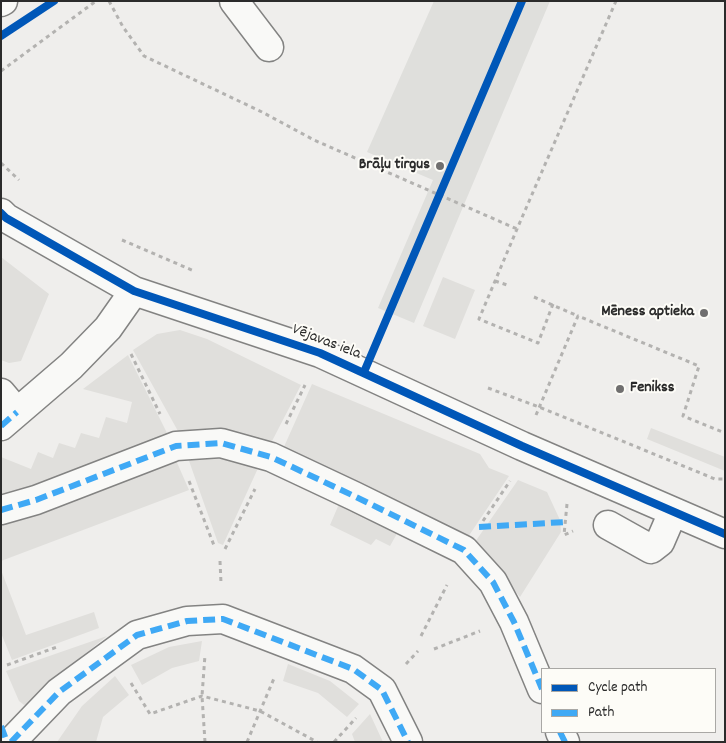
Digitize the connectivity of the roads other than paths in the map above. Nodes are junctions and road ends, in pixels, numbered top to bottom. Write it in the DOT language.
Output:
graph roads {
  1 [pos="234,1"];
  2 [pos="269,47"];
  3 [pos="1,213"];
  4 [pos="134,291"];
  5 [pos="7,410"];
  6 [pos="1,510"];
  7 [pos="673,512"];
  8 [pos="608,525"];
  9 [pos="725,534"];
  10 [pos="541,687"];
  11 [pos="1,726"];
  12 [pos="9,742"];
  13 [pos="408,742"];
  1 -- 2 [label="street"];
  3 -- 4 [label="street, Vējavas iela"];
  4 -- 5 [label="street"];
  4 -- 7 [label="street, Vējavas iela"];
  6 -- 10 [label="street"];
  7 -- 8 [label="street"];
  7 -- 9 [label="street, Vējavas iela"];
  11 -- 12 [label="street"];
  12 -- 13 [label="street"];
}
